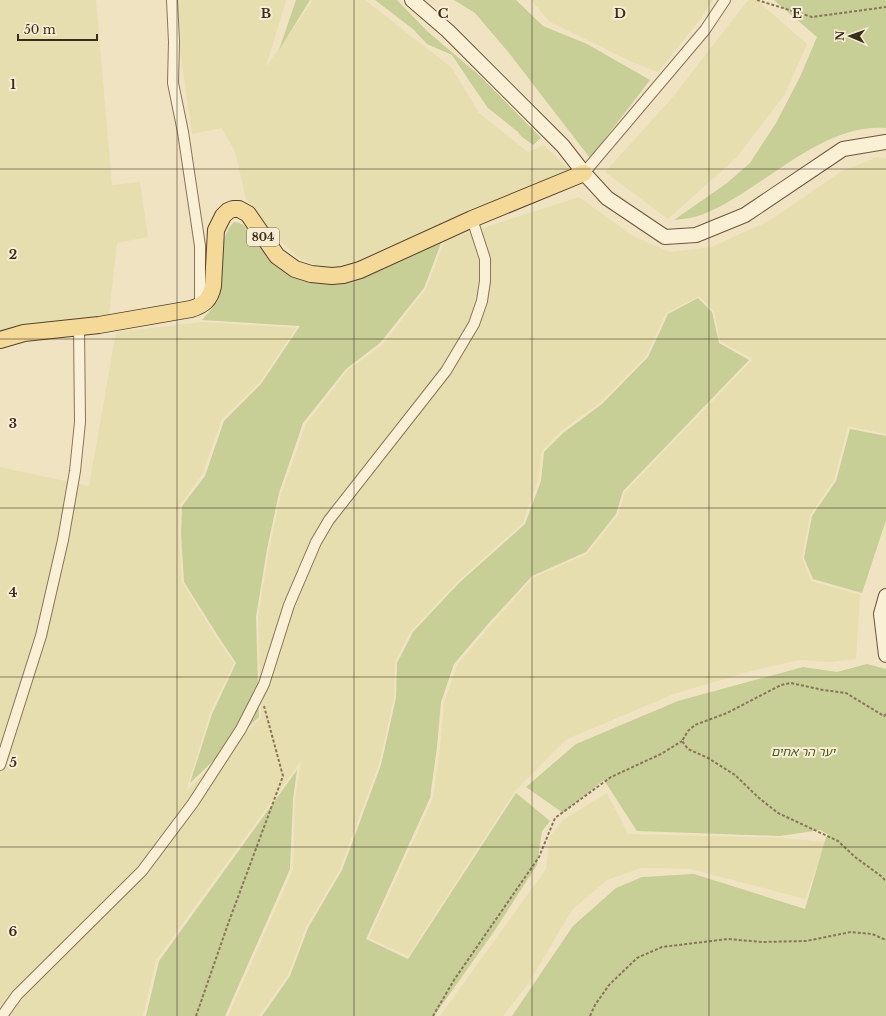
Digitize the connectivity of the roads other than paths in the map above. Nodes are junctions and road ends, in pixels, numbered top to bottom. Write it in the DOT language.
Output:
graph roads {
  1 [pos="172,0"];
  2 [pos="412,0"];
  3 [pos="725,0"];
  4 [pos="886,142"];
  5 [pos="584,173"];
  6 [pos="472,219"];
  7 [pos="200,307"];
  8 [pos="79,327"];
  9 [pos="0,340"];
  10 [pos="886,596"];
  11 [pos="886,654"];
  12 [pos="0,765"];
  13 [pos="2,1016"];
  1 -- 7 [label="street"];
  2 -- 5 [label="main road"];
  3 -- 5 [label="street"];
  4 -- 5 [label="main road"];
  5 -- 6 [label="main road, 804"];
  6 -- 7 [label="main road, 804"];
  6 -- 13 [label="street"];
  7 -- 8 [label="main road"];
  8 -- 9 [label="main road"];
  8 -- 12 [label="street"];
  10 -- 11 [label="main road"];
}
